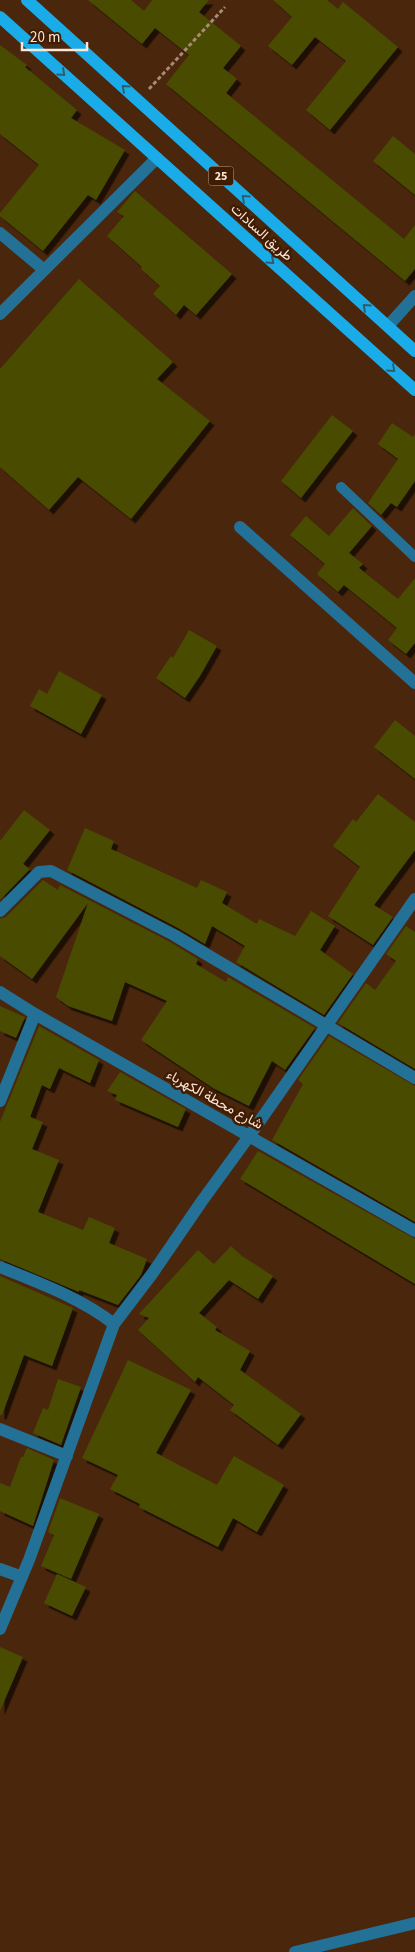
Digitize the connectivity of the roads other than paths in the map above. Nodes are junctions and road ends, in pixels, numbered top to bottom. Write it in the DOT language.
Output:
graph roads {
  1 [pos="27,0"];
  2 [pos="0,17"];
  3 [pos="157,158"];
  4 [pos="0,233"];
  5 [pos="44,269"];
  6 [pos="415,296"];
  7 [pos="0,314"];
  8 [pos="388,326"];
  9 [pos="415,351"];
  10 [pos="415,390"];
  11 [pos="341,487"];
  12 [pos="240,526"];
  13 [pos="415,557"];
  14 [pos="415,683"];
  15 [pos="415,899"];
  16 [pos="0,911"];
  17 [pos="0,992"];
  18 [pos="34,1014"];
  19 [pos="326,1026"];
  20 [pos="415,1078"];
  21 [pos="0,1101"];
  22 [pos="250,1136"];
  23 [pos="415,1231"];
  24 [pos="0,1267"];
  25 [pos="114,1324"];
  26 [pos="0,1429"];
  27 [pos="67,1456"];
  28 [pos="0,1569"];
  29 [pos="22,1577"];
  30 [pos="0,1629"];
  31 [pos="415,1923"];
  32 [pos="295,1952"];
  8 -- 1 [label="main road, طريق السادات / 25, one-way"];
  2 -- 3 [label="main road, طريق السادات / 25, one-way"];
  3 -- 5 [label="street"];
  3 -- 10 [label="main road, طريق السادات / 25, one-way"];
  4 -- 5 [label="street"];
  5 -- 7 [label="street"];
  6 -- 8 [label="street"];
  8 -- 9 [label="main road, طريق السادات / 25"];
  11 -- 13 [label="lane"];
  12 -- 14 [label="street"];
  15 -- 19 [label="street"];
  16 -- 19 [label="street"];
  17 -- 18 [label="street, شارع محطة الكهرباء"];
  18 -- 21 [label="street"];
  18 -- 22 [label="street, شارع محطة الكهرباء"];
  19 -- 20 [label="street"];
  19 -- 22 [label="street"];
  22 -- 23 [label="street, شارع محطة الكهرباء"];
  22 -- 25 [label="street"];
  24 -- 25 [label="street"];
  25 -- 27 [label="street"];
  26 -- 27 [label="street"];
  27 -- 29 [label="street"];
  28 -- 29 [label="street"];
  29 -- 30 [label="street"];
  31 -- 32 [label="street"];
}
